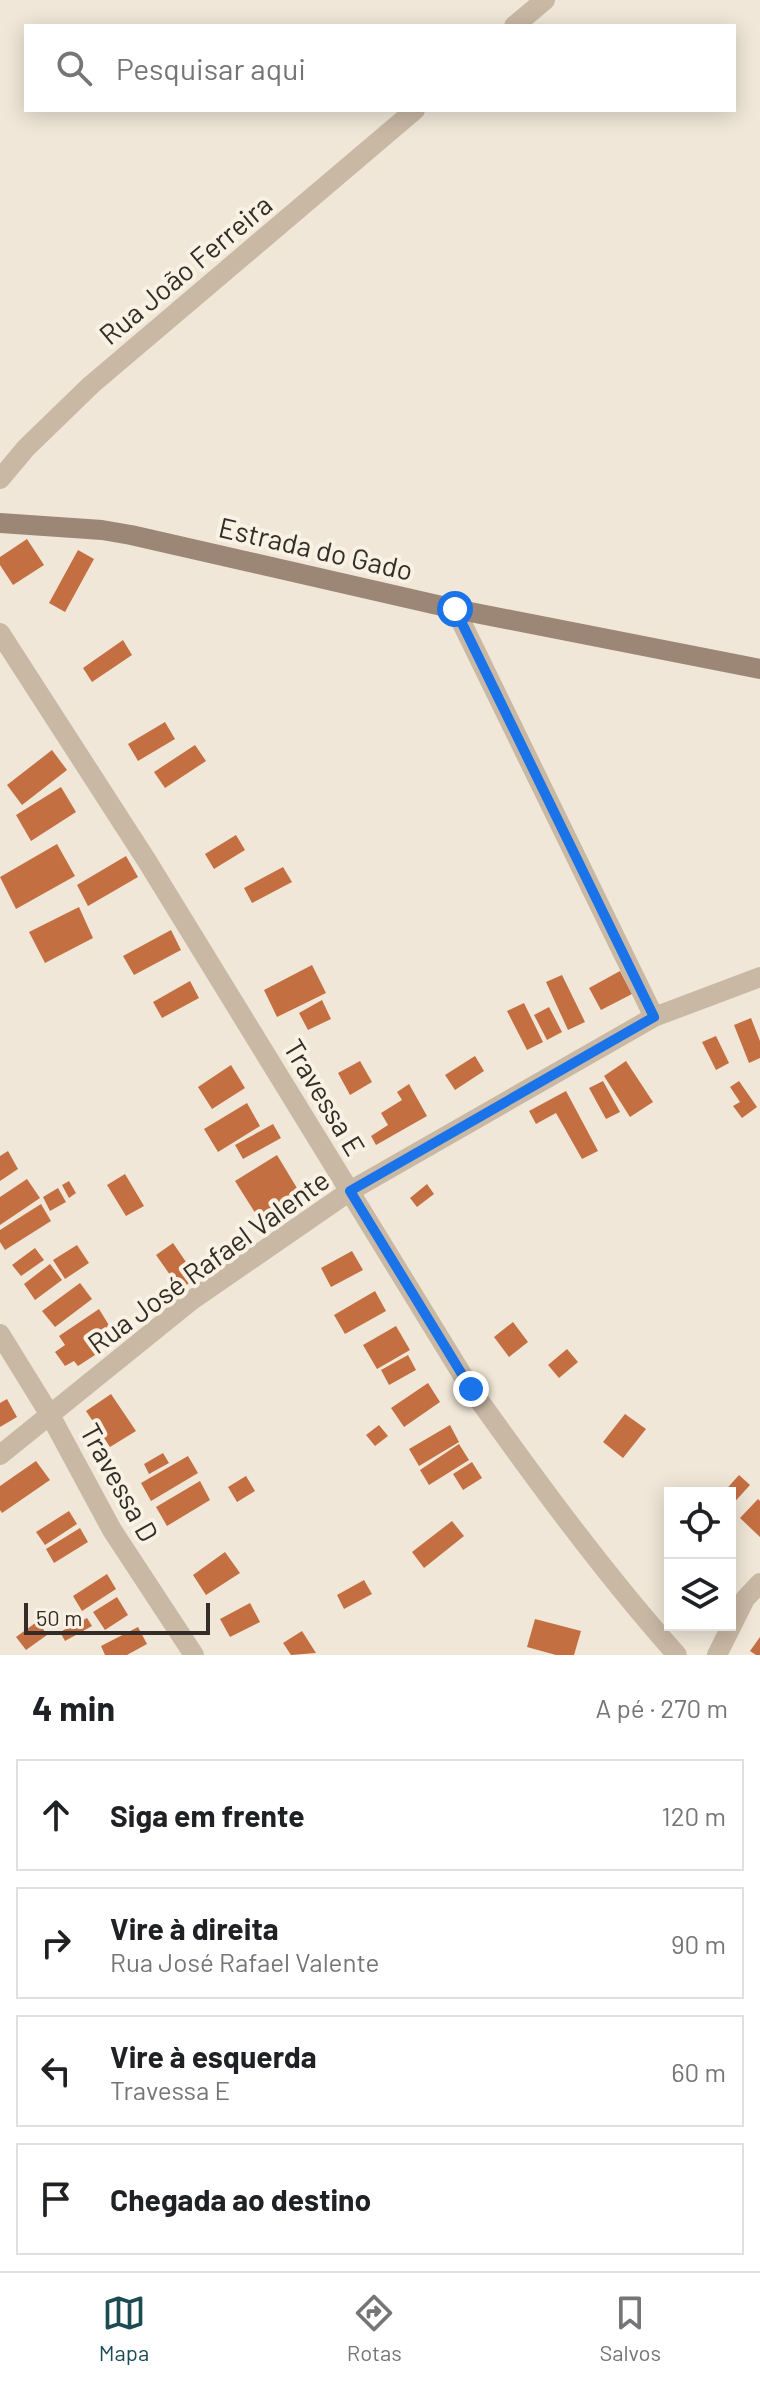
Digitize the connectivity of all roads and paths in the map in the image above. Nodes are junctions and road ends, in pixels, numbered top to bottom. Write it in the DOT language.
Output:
graph roads {
  1 [pos="545,0"];
  2 [pos="516,24"];
  3 [pos="413,112"];
  4 [pos="0,479"];
  5 [pos="0,523"];
  6 [pos="455,609"];
  7 [pos="0,633"];
  8 [pos="760,669"];
  9 [pos="760,977"];
  10 [pos="654,1017"];
  11 [pos="350,1191"];
  12 [pos="0,1334"];
  13 [pos="50,1415"];
  14 [pos="0,1455"];
  15 [pos="760,1583"];
  16 [pos="194,1655"];
  17 [pos="677,1655"];
  18 [pos="717,1655"];
  1 -- 2 [label="street"];
  3 -- 4 [label="street, Rua João Ferreira"];
  5 -- 6 [label="street, Estrada do Gado"];
  6 -- 8 [label="street, Estrada do Gado"];
  6 -- 10 [label="street"];
  7 -- 11 [label="street, Travessa E"];
  9 -- 10 [label="street, Rua José Rafael Valente"];
  10 -- 11 [label="street, Rua José Rafael Valente"];
  11 -- 13 [label="street, Rua José Rafael Valente"];
  11 -- 17 [label="street, Travessa E"];
  12 -- 13 [label="street, Travessa D"];
  13 -- 14 [label="street, Rua José Rafael Valente"];
  13 -- 16 [label="street, Travessa D"];
  15 -- 18 [label="street"];
}
